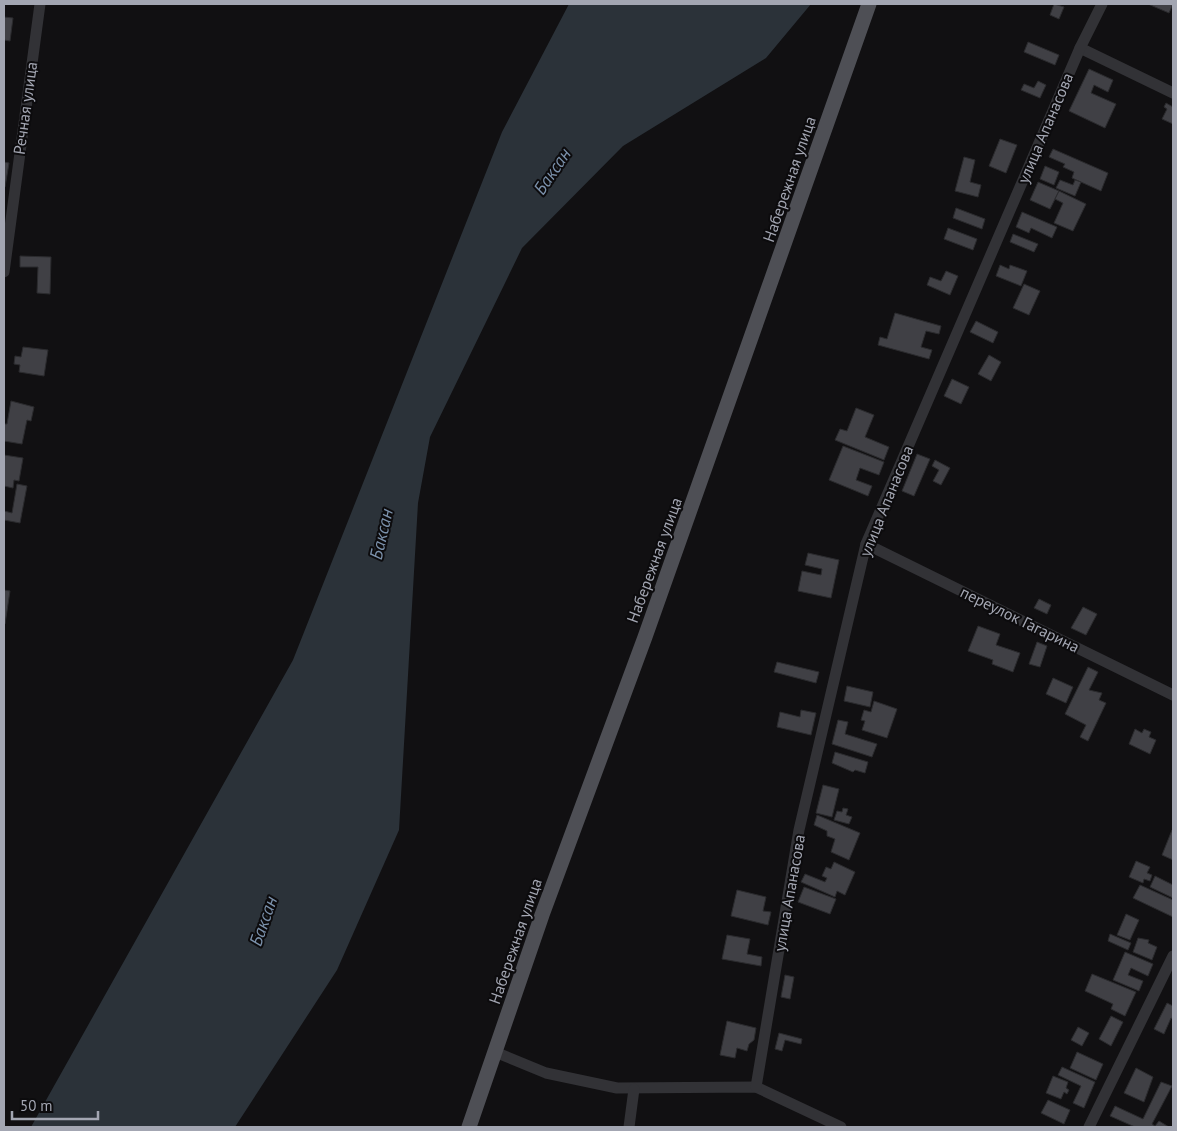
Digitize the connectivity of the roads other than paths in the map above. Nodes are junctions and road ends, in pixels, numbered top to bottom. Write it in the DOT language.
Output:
graph roads {
  1 [pos="40,4"];
  2 [pos="869,4"];
  3 [pos="1102,4"];
  4 [pos="1080,48"];
  5 [pos="1173,93"];
  6 [pos="4,272"];
  7 [pos="866,544"];
  8 [pos="1173,695"];
  9 [pos="1173,956"];
  10 [pos="495,1052"];
  11 [pos="756,1087"];
  12 [pos="634,1089"];
  13 [pos="469,1127"];
  14 [pos="629,1127"];
  15 [pos="841,1127"];
  16 [pos="1089,1127"];
  1 -- 6 [label="street, Речная улица"];
  2 -- 10 [label="main road, Набережная улица"];
  3 -- 4 [label="street, улица Апанасова"];
  4 -- 5 [label="street"];
  4 -- 7 [label="street, улица Апанасова"];
  7 -- 8 [label="street, переулок Гагарина"];
  7 -- 11 [label="street, улица Апанасова"];
  9 -- 16 [label="street"];
  10 -- 12 [label="street"];
  10 -- 13 [label="main road, Набережная улица"];
  11 -- 12 [label="street"];
  11 -- 15 [label="street"];
  12 -- 14 [label="street"];
}
